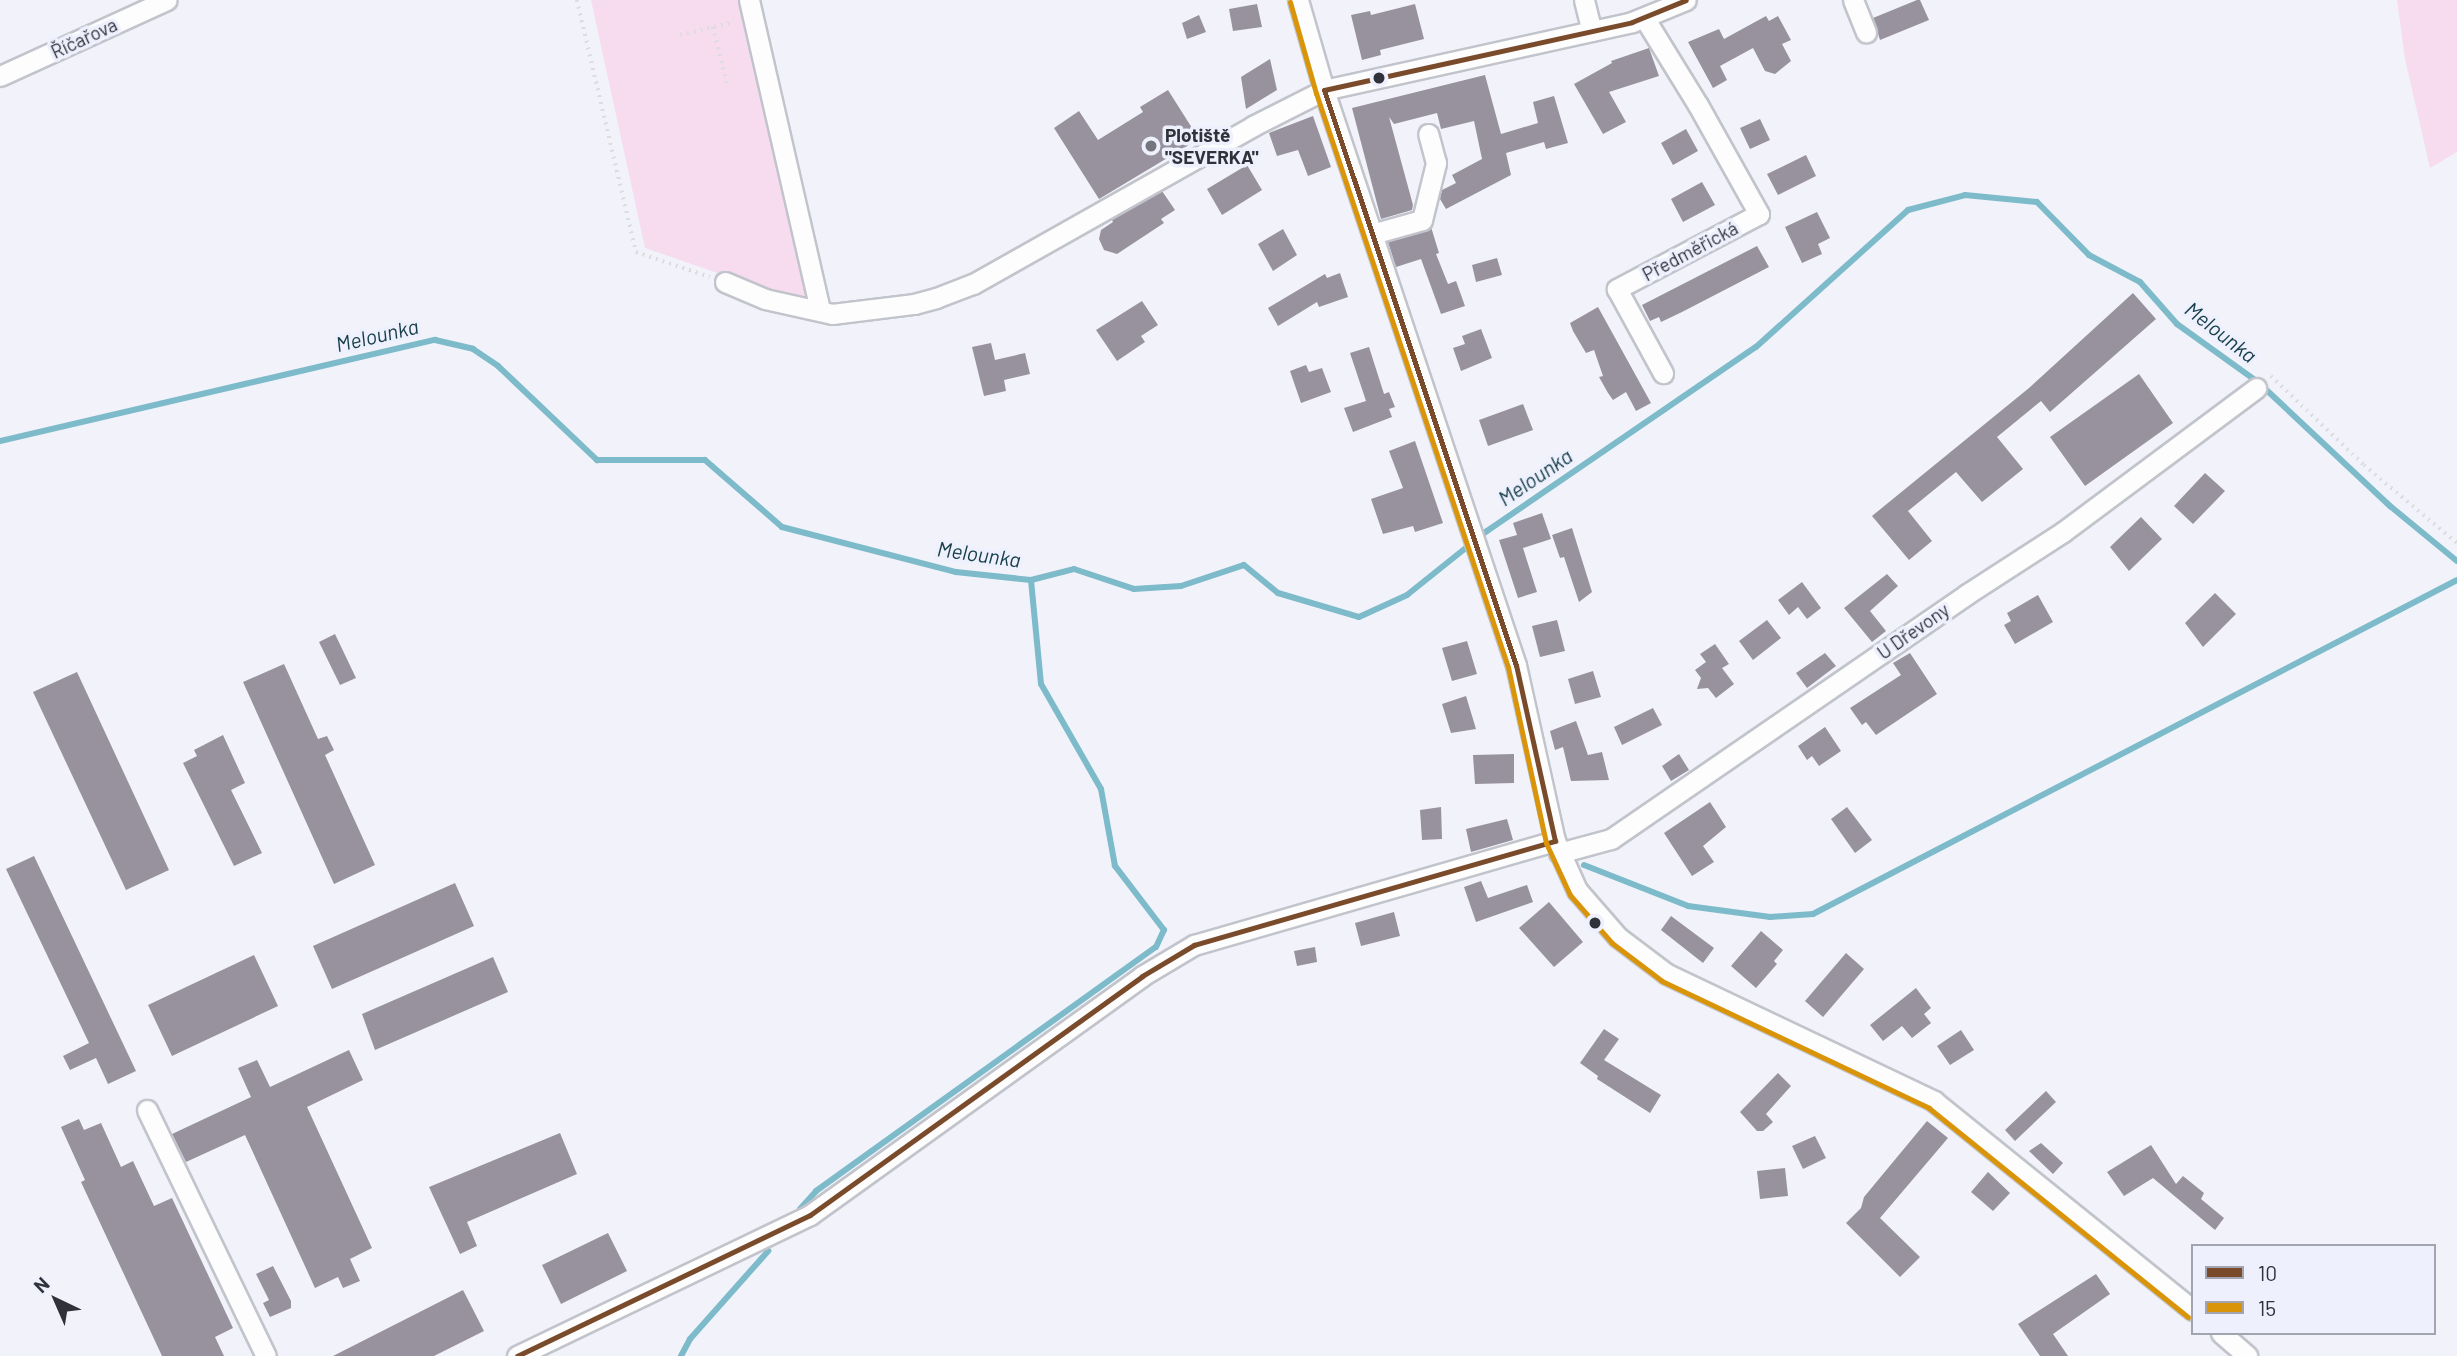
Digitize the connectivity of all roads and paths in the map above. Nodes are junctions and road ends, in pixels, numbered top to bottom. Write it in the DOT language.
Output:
graph roads {
  1 [pos="167,0"];
  2 [pos="577,0"];
  3 [pos="1298,0"];
  4 [pos="1584,0"];
  5 [pos="1686,0"];
  6 [pos="1853,0"];
  7 [pos="751,9"];
  8 [pos="1644,19"];
  9 [pos="713,27"];
  10 [pos="1592,31"];
  11 [pos="1866,33"];
  12 [pos="680,35"];
  13 [pos="0,76"];
  14 [pos="727,83"];
  15 [pos="1324,90"];
  16 [pos="1428,134"];
  17 [pos="1372,234"];
  18 [pos="725,282"];
  19 [pos="820,312"];
  20 [pos="1663,373"];
  21 [pos="2264,382"];
  22 [pos="2457,543"];
  23 [pos="1557,847"];
  24 [pos="147,1110"];
  25 [pos="2191,1308"];
  26 [pos="2223,1335"];
  27 [pos="266,1356"];
  28 [pos="517,1356"];
  29 [pos="2247,1356"];
  1 -- 13 [label="street, Říčařova"];
  2 -- 18 [label="path"];
  3 -- 15 [label="street"];
  4 -- 10 [label="street"];
  5 -- 8 [label="street"];
  6 -- 11 [label="street"];
  7 -- 9 [label="path"];
  7 -- 19 [label="street"];
  8 -- 10 [label="street"];
  8 -- 20 [label="street, Předměřická"];
  9 -- 12 [label="path"];
  9 -- 14 [label="path"];
  10 -- 15 [label="street"];
  15 -- 17 [label="street"];
  15 -- 19 [label="street"];
  16 -- 17 [label="street"];
  17 -- 23 [label="street"];
  18 -- 19 [label="street"];
  21 -- 22 [label="path"];
  21 -- 23 [label="street, U Dřevony"];
  23 -- 25 [label="street"];
  23 -- 28 [label="street, U Dřevony"];
  24 -- 27 [label="street"];
  26 -- 29 [label="street"];
}
